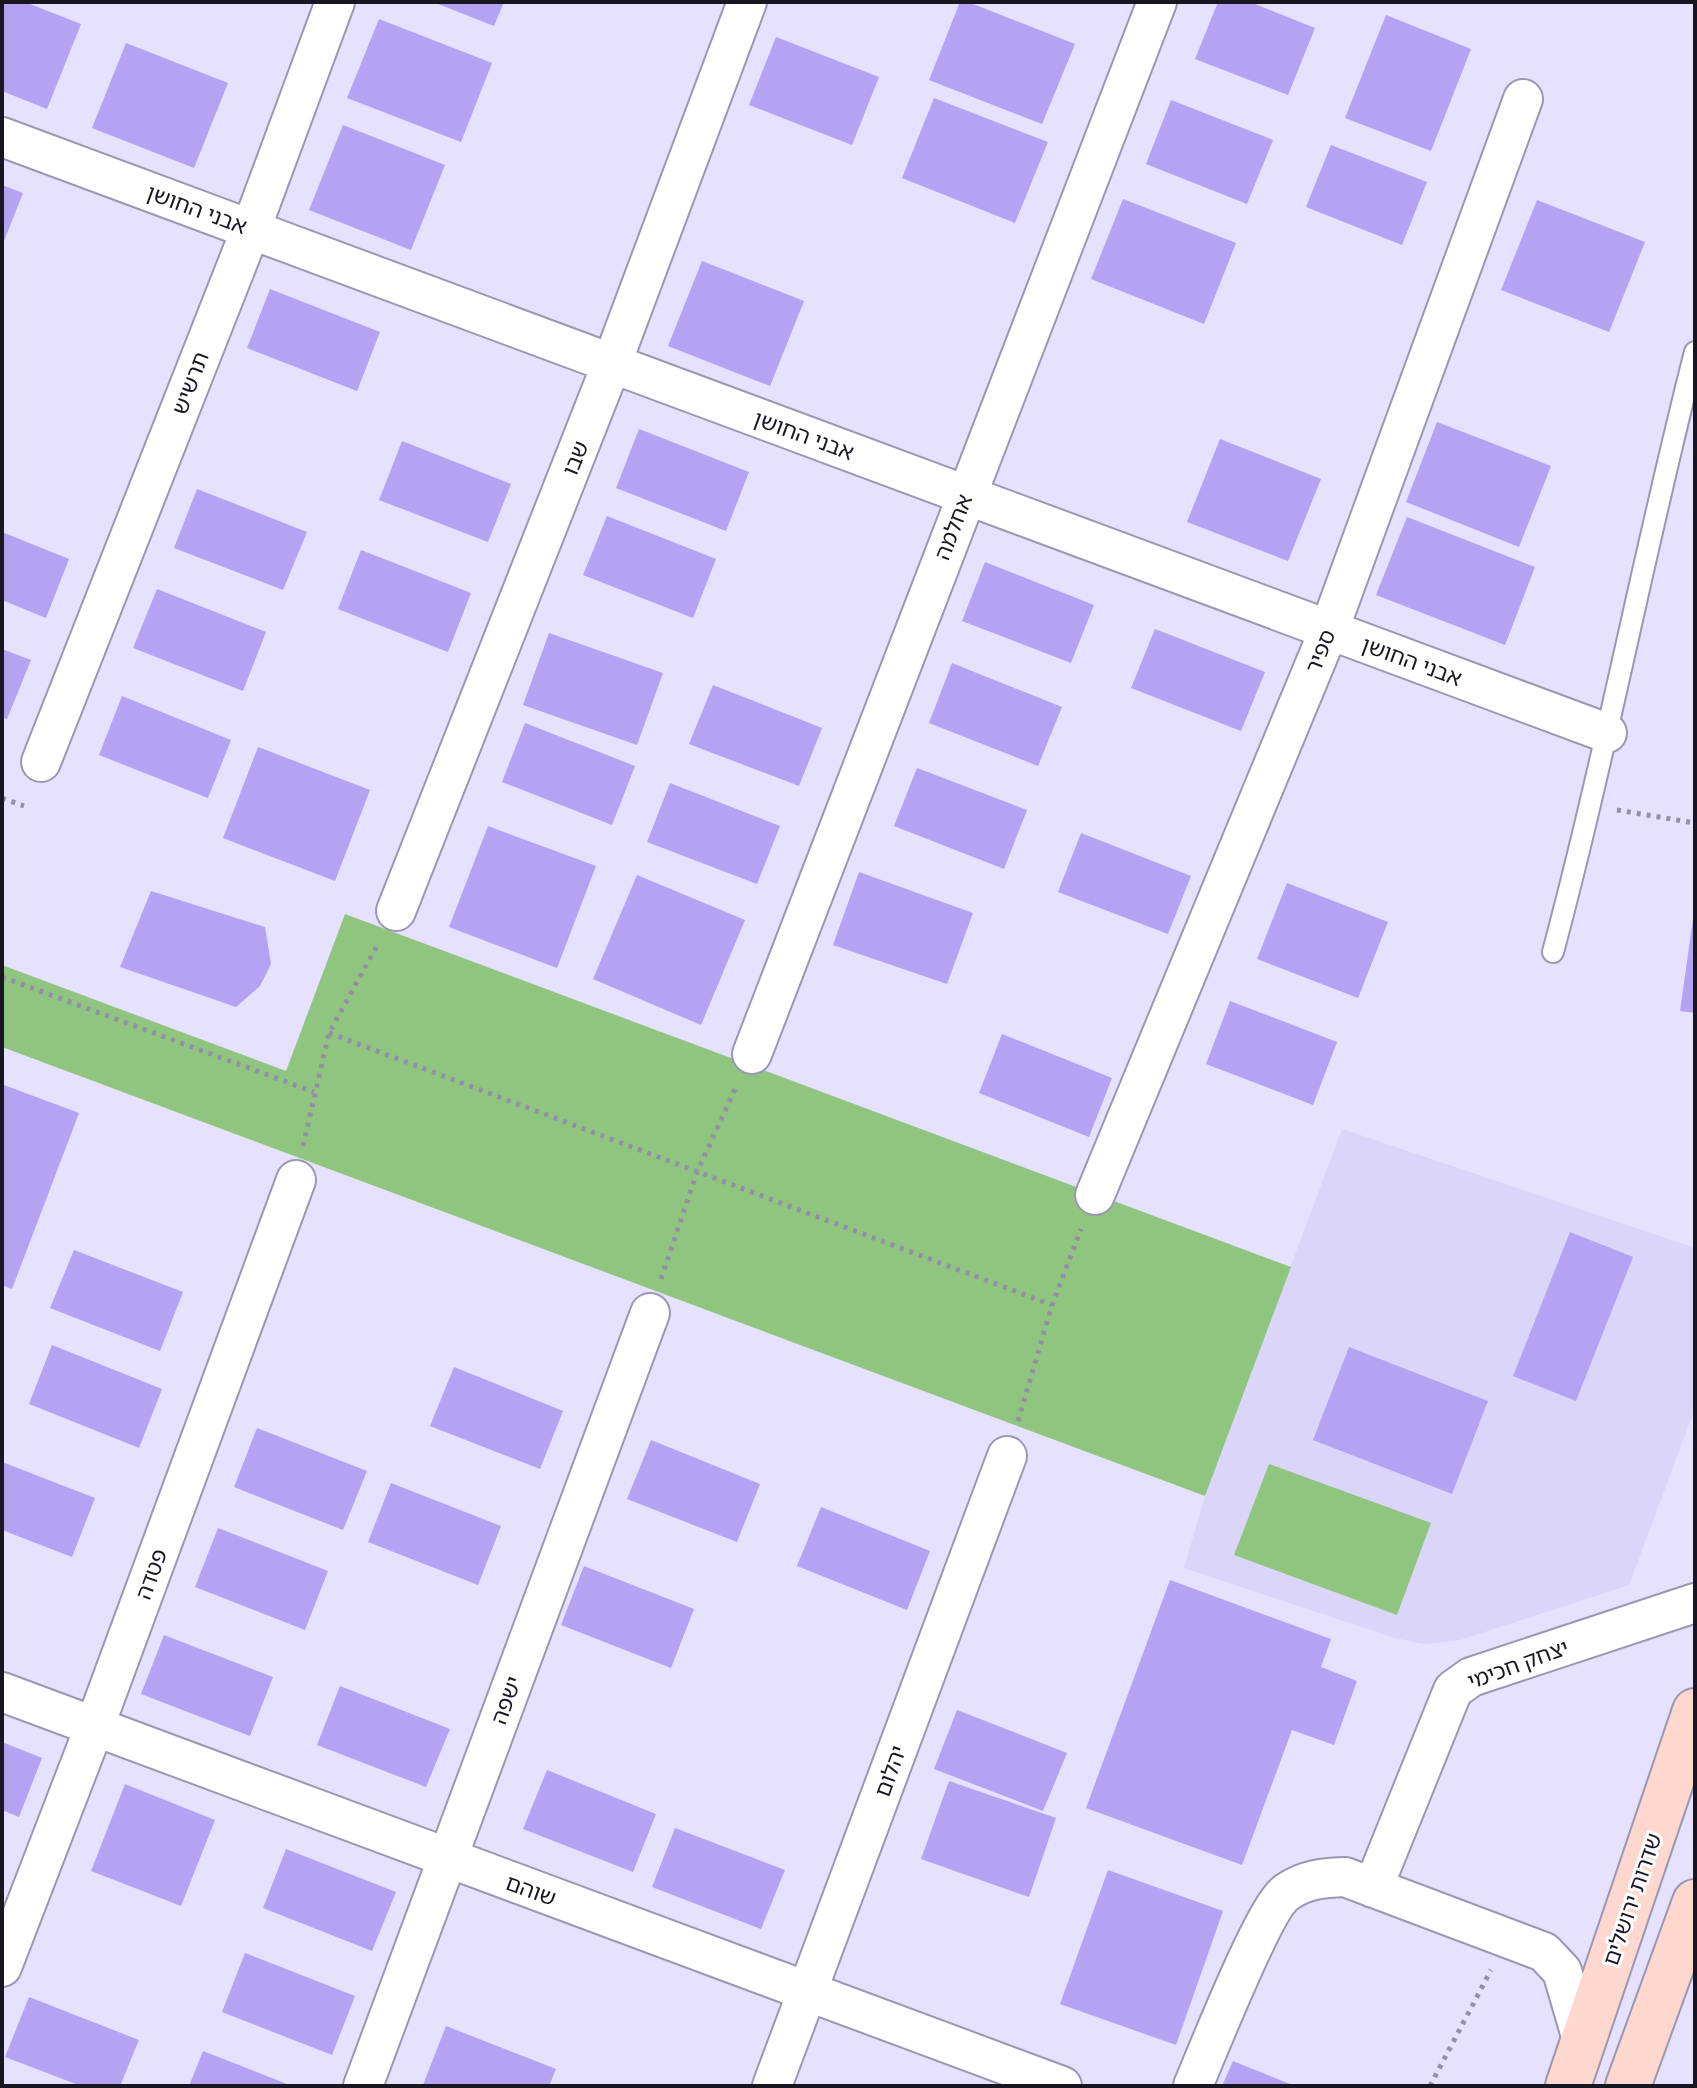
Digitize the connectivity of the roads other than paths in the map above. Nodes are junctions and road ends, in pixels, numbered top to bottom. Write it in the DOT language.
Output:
graph roads {
  1 [pos="335,2"];
  2 [pos="747,2"];
  3 [pos="1157,2"];
  4 [pos="1523,99"];
  5 [pos="2,137"];
  6 [pos="251,229"];
  7 [pos="1695,352"];
  8 [pos="612,363"];
  9 [pos="965,495"];
  10 [pos="1329,630"];
  11 [pos="1607,733"];
  12 [pos="41,762"];
  13 [pos="396,911"];
  14 [pos="1553,952"];
  15 [pos="752,1054"];
  16 [pos="296,1180"];
  17 [pos="1095,1195"];
  18 [pos="650,1313"];
  19 [pos="1007,1456"];
  20 [pos="1695,1603"];
  21 [pos="2,1692"];
  22 [pos="1695,1711"];
  23 [pos="94,1728"];
  24 [pos="447,1859"];
  25 [pos="1373,1888"];
  26 [pos="1695,1902"];
  27 [pos="2,1967"];
  28 [pos="808,1991"];
  29 [pos="1583,2043"];
  30 [pos="363,2086"];
  31 [pos="772,2086"];
  32 [pos="1062,2086"];
  33 [pos="1193,2086"];
  34 [pos="1568,2086"];
  35 [pos="1628,2086"];
  1 -- 6 [label="street, תרשיש"];
  2 -- 8 [label="street, שבו"];
  3 -- 9 [label="street, אחלמה"];
  4 -- 10 [label="street, ספיר"];
  5 -- 6 [label="street, אבני החושן"];
  6 -- 8 [label="street, אבני החושן"];
  6 -- 12 [label="street, תרשיש"];
  7 -- 11 [label="lane"];
  8 -- 9 [label="street, אבני החושן"];
  8 -- 13 [label="street, שבו"];
  9 -- 10 [label="street, אבני החושן"];
  9 -- 15 [label="street, אחלמה"];
  10 -- 11 [label="street, אבני החושן"];
  10 -- 17 [label="street, ספיר"];
  11 -- 14 [label="lane"];
  16 -- 23 [label="street, פטדה"];
  18 -- 24 [label="street, ישפה"];
  19 -- 28 [label="street, יהלום"];
  20 -- 25 [label="street, יצחק חכימי"];
  21 -- 23 [label="street, שוהם"];
  22 -- 29 [label="main road, שדרות ירושלים"];
  23 -- 24 [label="street, שוהם"];
  23 -- 27 [label="street, פטדה"];
  24 -- 28 [label="street, שוהם"];
  24 -- 30 [label="street, ישפה"];
  25 -- 29 [label="street"];
  25 -- 33 [label="street"];
  26 -- 35 [label="main road"];
  28 -- 31 [label="street, יהלום"];
  28 -- 32 [label="street, שוהם"];
  29 -- 34 [label="main road, שדרות ירושלים"];
}
